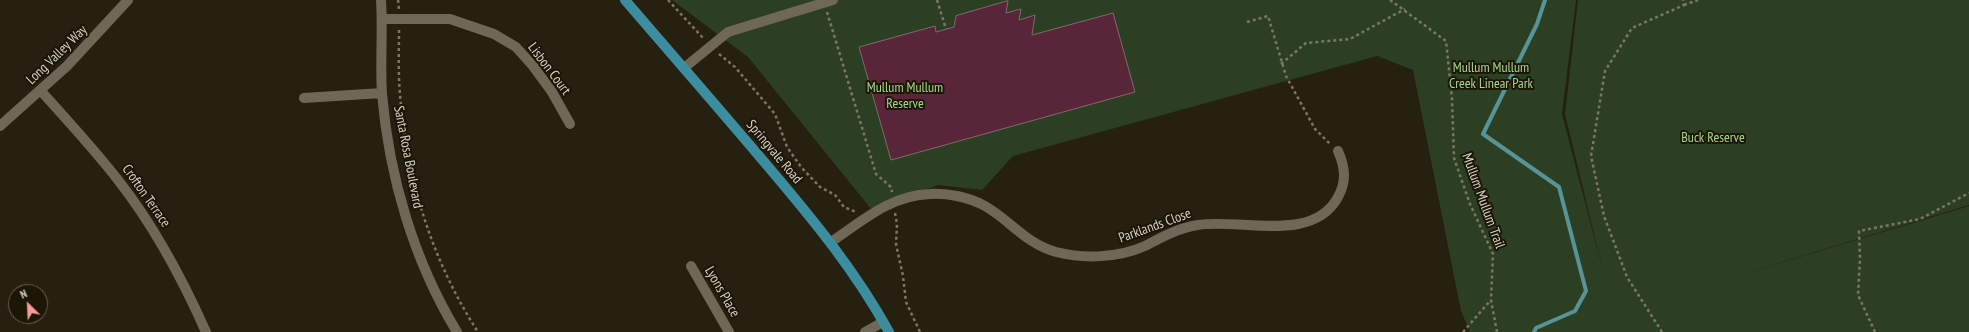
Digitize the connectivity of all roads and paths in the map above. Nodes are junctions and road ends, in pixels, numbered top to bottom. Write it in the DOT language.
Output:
graph roads {
  1 [pos="128,0"];
  2 [pos="381,0"];
  3 [pos="398,0"];
  4 [pos="625,0"];
  5 [pos="668,0"];
  6 [pos="833,0"];
  7 [pos="937,0"];
  8 [pos="1390,0"];
  9 [pos="1683,0"];
  10 [pos="1698,0"];
  11 [pos="1684,5"];
  12 [pos="814,6"];
  13 [pos="1405,9"];
  14 [pos="382,18"];
  15 [pos="399,18"];
  16 [pos="1248,22"];
  17 [pos="946,29"];
  18 [pos="710,46"];
  19 [pos="1281,64"];
  20 [pos="684,68"];
  21 [pos="41,91"];
  22 [pos="382,93"];
  23 [pos="304,98"];
  24 [pos="570,124"];
  25 [pos="0,126"];
  26 [pos="1338,151"];
  27 [pos="1969,193"];
  28 [pos="890,197"];
  29 [pos="861,209"];
  30 [pos="831,242"];
  31 [pos="691,266"];
  32 [pos="1491,300"];
  33 [pos="883,322"];
  34 [pos="206,332"];
  35 [pos="458,332"];
  36 [pos="478,332"];
  37 [pos="730,332"];
  38 [pos="865,332"];
  39 [pos="889,332"];
  40 [pos="920,332"];
  41 [pos="1463,332"];
  42 [pos="1497,332"];
  43 [pos="1662,332"];
  44 [pos="1875,332"];
  1 -- 21 [label="street, Long Valley Way"];
  2 -- 14 [label="street, Santa Rosa Boulevard"];
  3 -- 15 [label="path"];
  4 -- 20 [label="main road, Springvale Road"];
  5 -- 18 [label="path"];
  6 -- 12 [label="street"];
  7 -- 17 [label="path"];
  8 -- 13 [label="path, Mullum Mullum Trail"];
  9 -- 11 [label="path"];
  10 -- 11 [label="path"];
  11 -- 43 [label="path"];
  12 -- 18 [label="street"];
  12 -- 28 [label="path"];
  13 -- 19 [label="path"];
  13 -- 32 [label="path, Mullum Mullum Trail"];
  14 -- 15 [label="street, Lisbon Court"];
  14 -- 22 [label="street, Santa Rosa Boulevard"];
  15 -- 24 [label="street, Lisbon Court"];
  15 -- 36 [label="path"];
  16 -- 19 [label="path"];
  18 -- 20 [label="street"];
  18 -- 29 [label="path"];
  19 -- 26 [label="path"];
  20 -- 30 [label="main road, Springvale Road"];
  21 -- 25 [label="street, Long Valley Way"];
  21 -- 34 [label="street, Crofton Terrace"];
  22 -- 23 [label="street"];
  22 -- 35 [label="street, Santa Rosa Boulevard"];
  26 -- 28 [label="street, Parklands Close"];
  27 -- 44 [label="path"];
  28 -- 30 [label="street, Parklands Close"];
  28 -- 40 [label="path"];
  30 -- 33 [label="main road, Springvale Road"];
  31 -- 37 [label="street, Lyons Place"];
  32 -- 41 [label="path"];
  32 -- 42 [label="path, Mullum Mullum Trail"];
  33 -- 38 [label="street"];
  33 -- 39 [label="main road, Springvale Road"];
}
